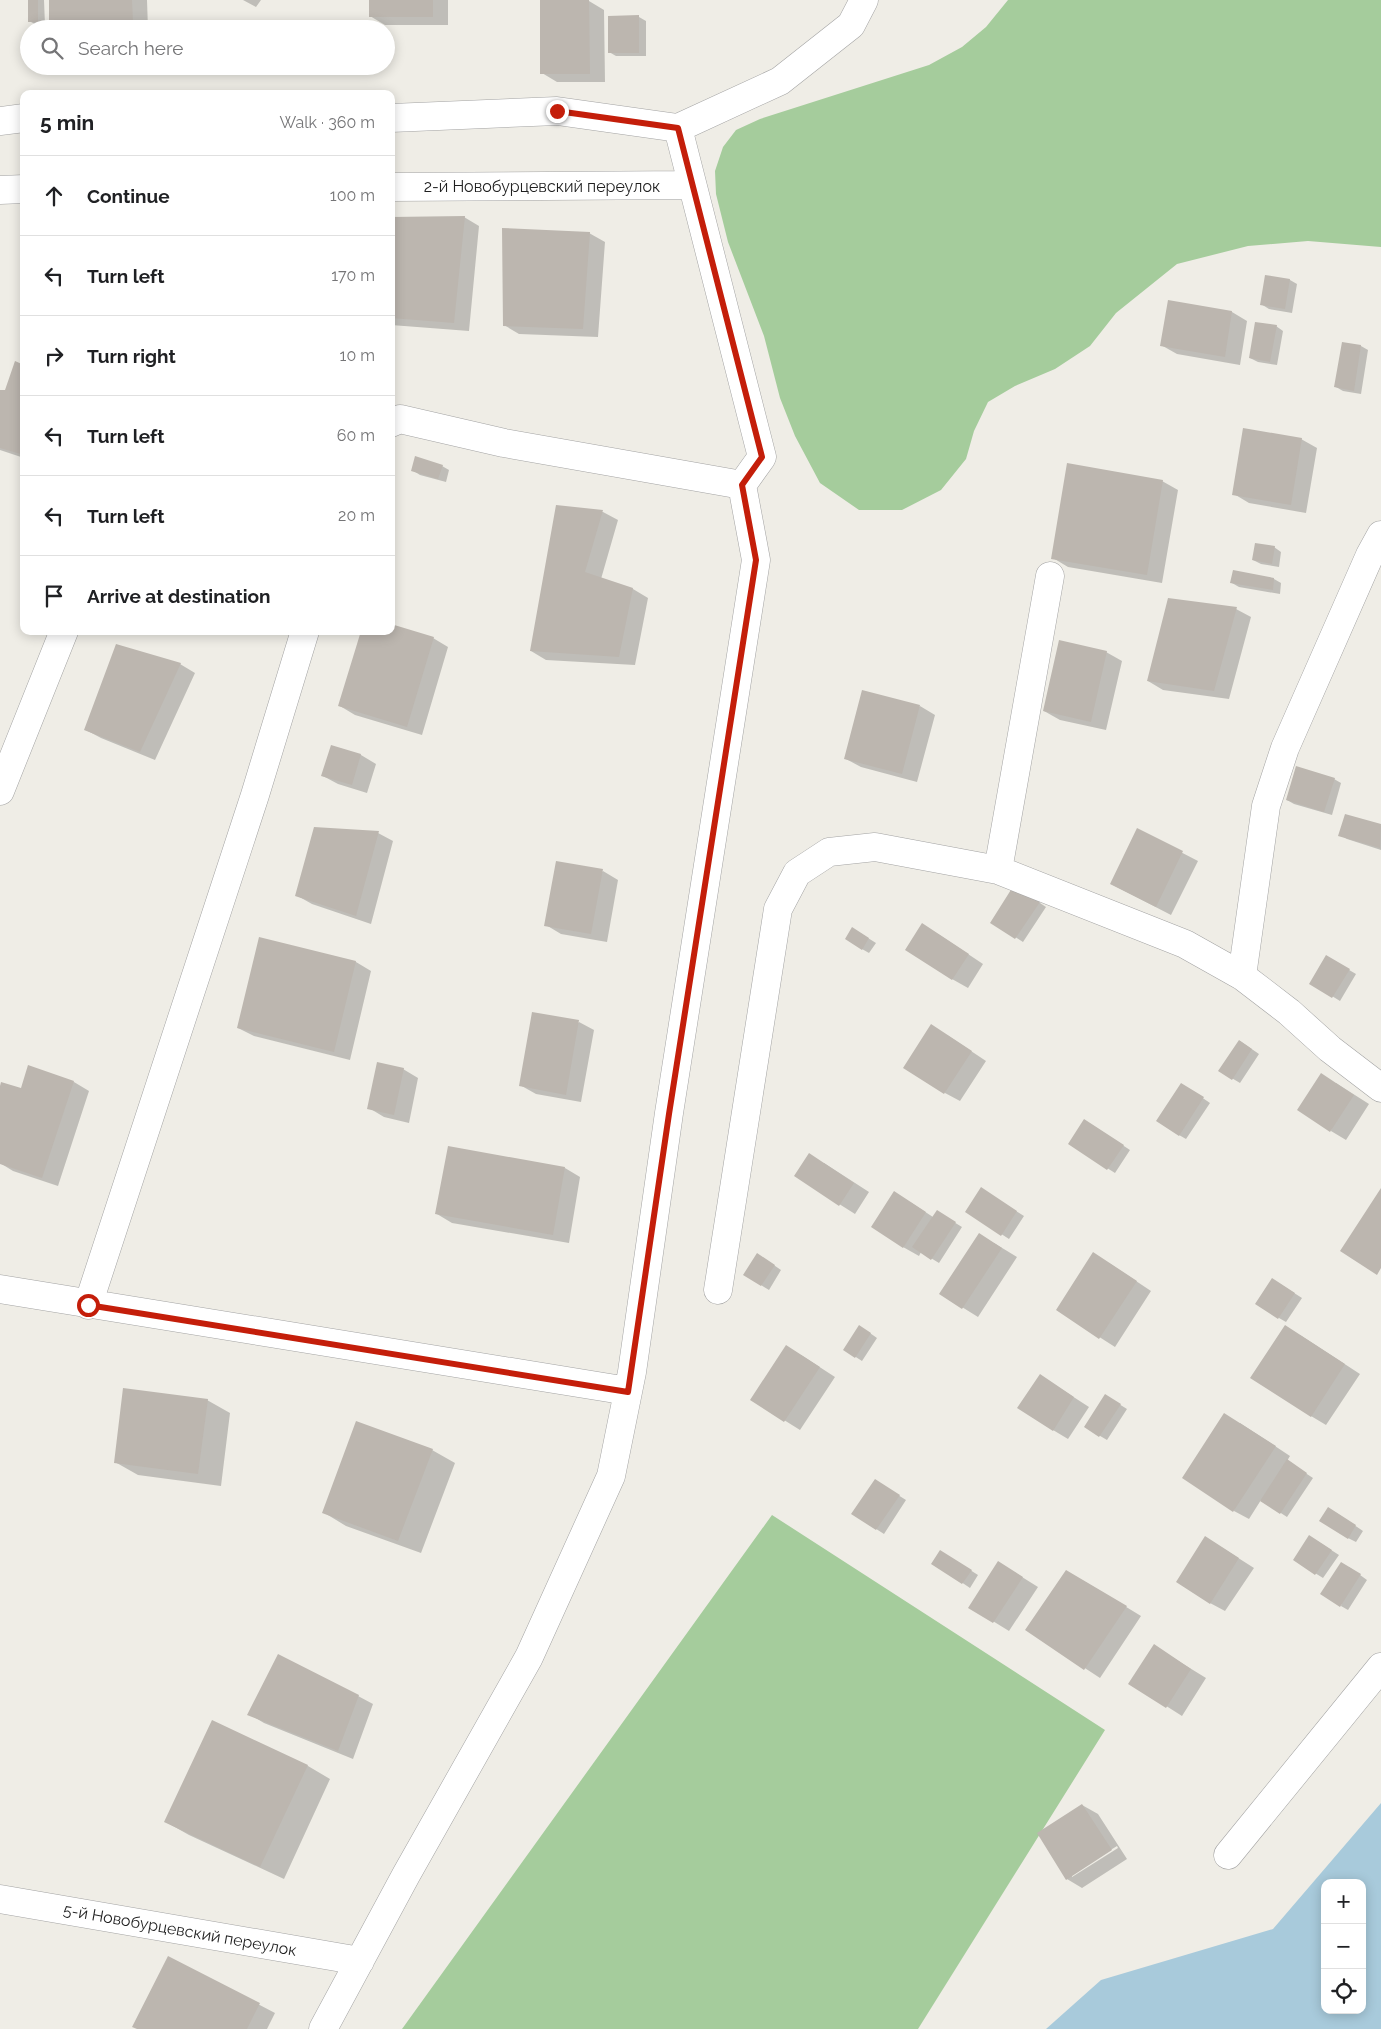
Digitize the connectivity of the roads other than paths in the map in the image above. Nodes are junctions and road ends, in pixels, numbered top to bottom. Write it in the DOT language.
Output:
graph roads {
  1 [pos="864,0"];
  2 [pos="20,118"];
  3 [pos="395,118"];
  4 [pos="0,121"];
  5 [pos="678,128"];
  6 [pos="692,185"];
  7 [pos="395,187"];
  8 [pos="0,190"];
  9 [pos="20,190"];
  10 [pos="395,421"];
  11 [pos="742,485"];
  12 [pos="1381,535"];
  13 [pos="1050,576"];
  14 [pos="62,635"];
  15 [pos="304,635"];
  16 [pos="0,790"];
  17 [pos="998,870"];
  18 [pos="1242,976"];
  19 [pos="1381,1088"];
  20 [pos="0,1290"];
  21 [pos="718,1290"];
  22 [pos="88,1305"];
  23 [pos="628,1392"];
  24 [pos="1381,1667"];
  25 [pos="1228,1854"];
  26 [pos="0,1898"];
  27 [pos="360,1961"];
  28 [pos="323,2029"];
  1 -- 5 [label="street"];
  2 -- 4 [label="street"];
  3 -- 5 [label="street"];
  5 -- 6 [label="street"];
  6 -- 7 [label="street, 2-й Новобурцевский переулок"];
  6 -- 11 [label="street"];
  8 -- 9 [label="street"];
  10 -- 11 [label="street"];
  11 -- 23 [label="street"];
  12 -- 18 [label="street"];
  13 -- 17 [label="street"];
  14 -- 16 [label="street"];
  15 -- 22 [label="street"];
  17 -- 18 [label="street"];
  17 -- 21 [label="street"];
  18 -- 19 [label="street"];
  20 -- 22 [label="street"];
  22 -- 23 [label="street"];
  23 -- 27 [label="street"];
  24 -- 25 [label="street"];
  26 -- 27 [label="street, 5-й Новобурцевский переулок"];
  27 -- 28 [label="street"];
}
